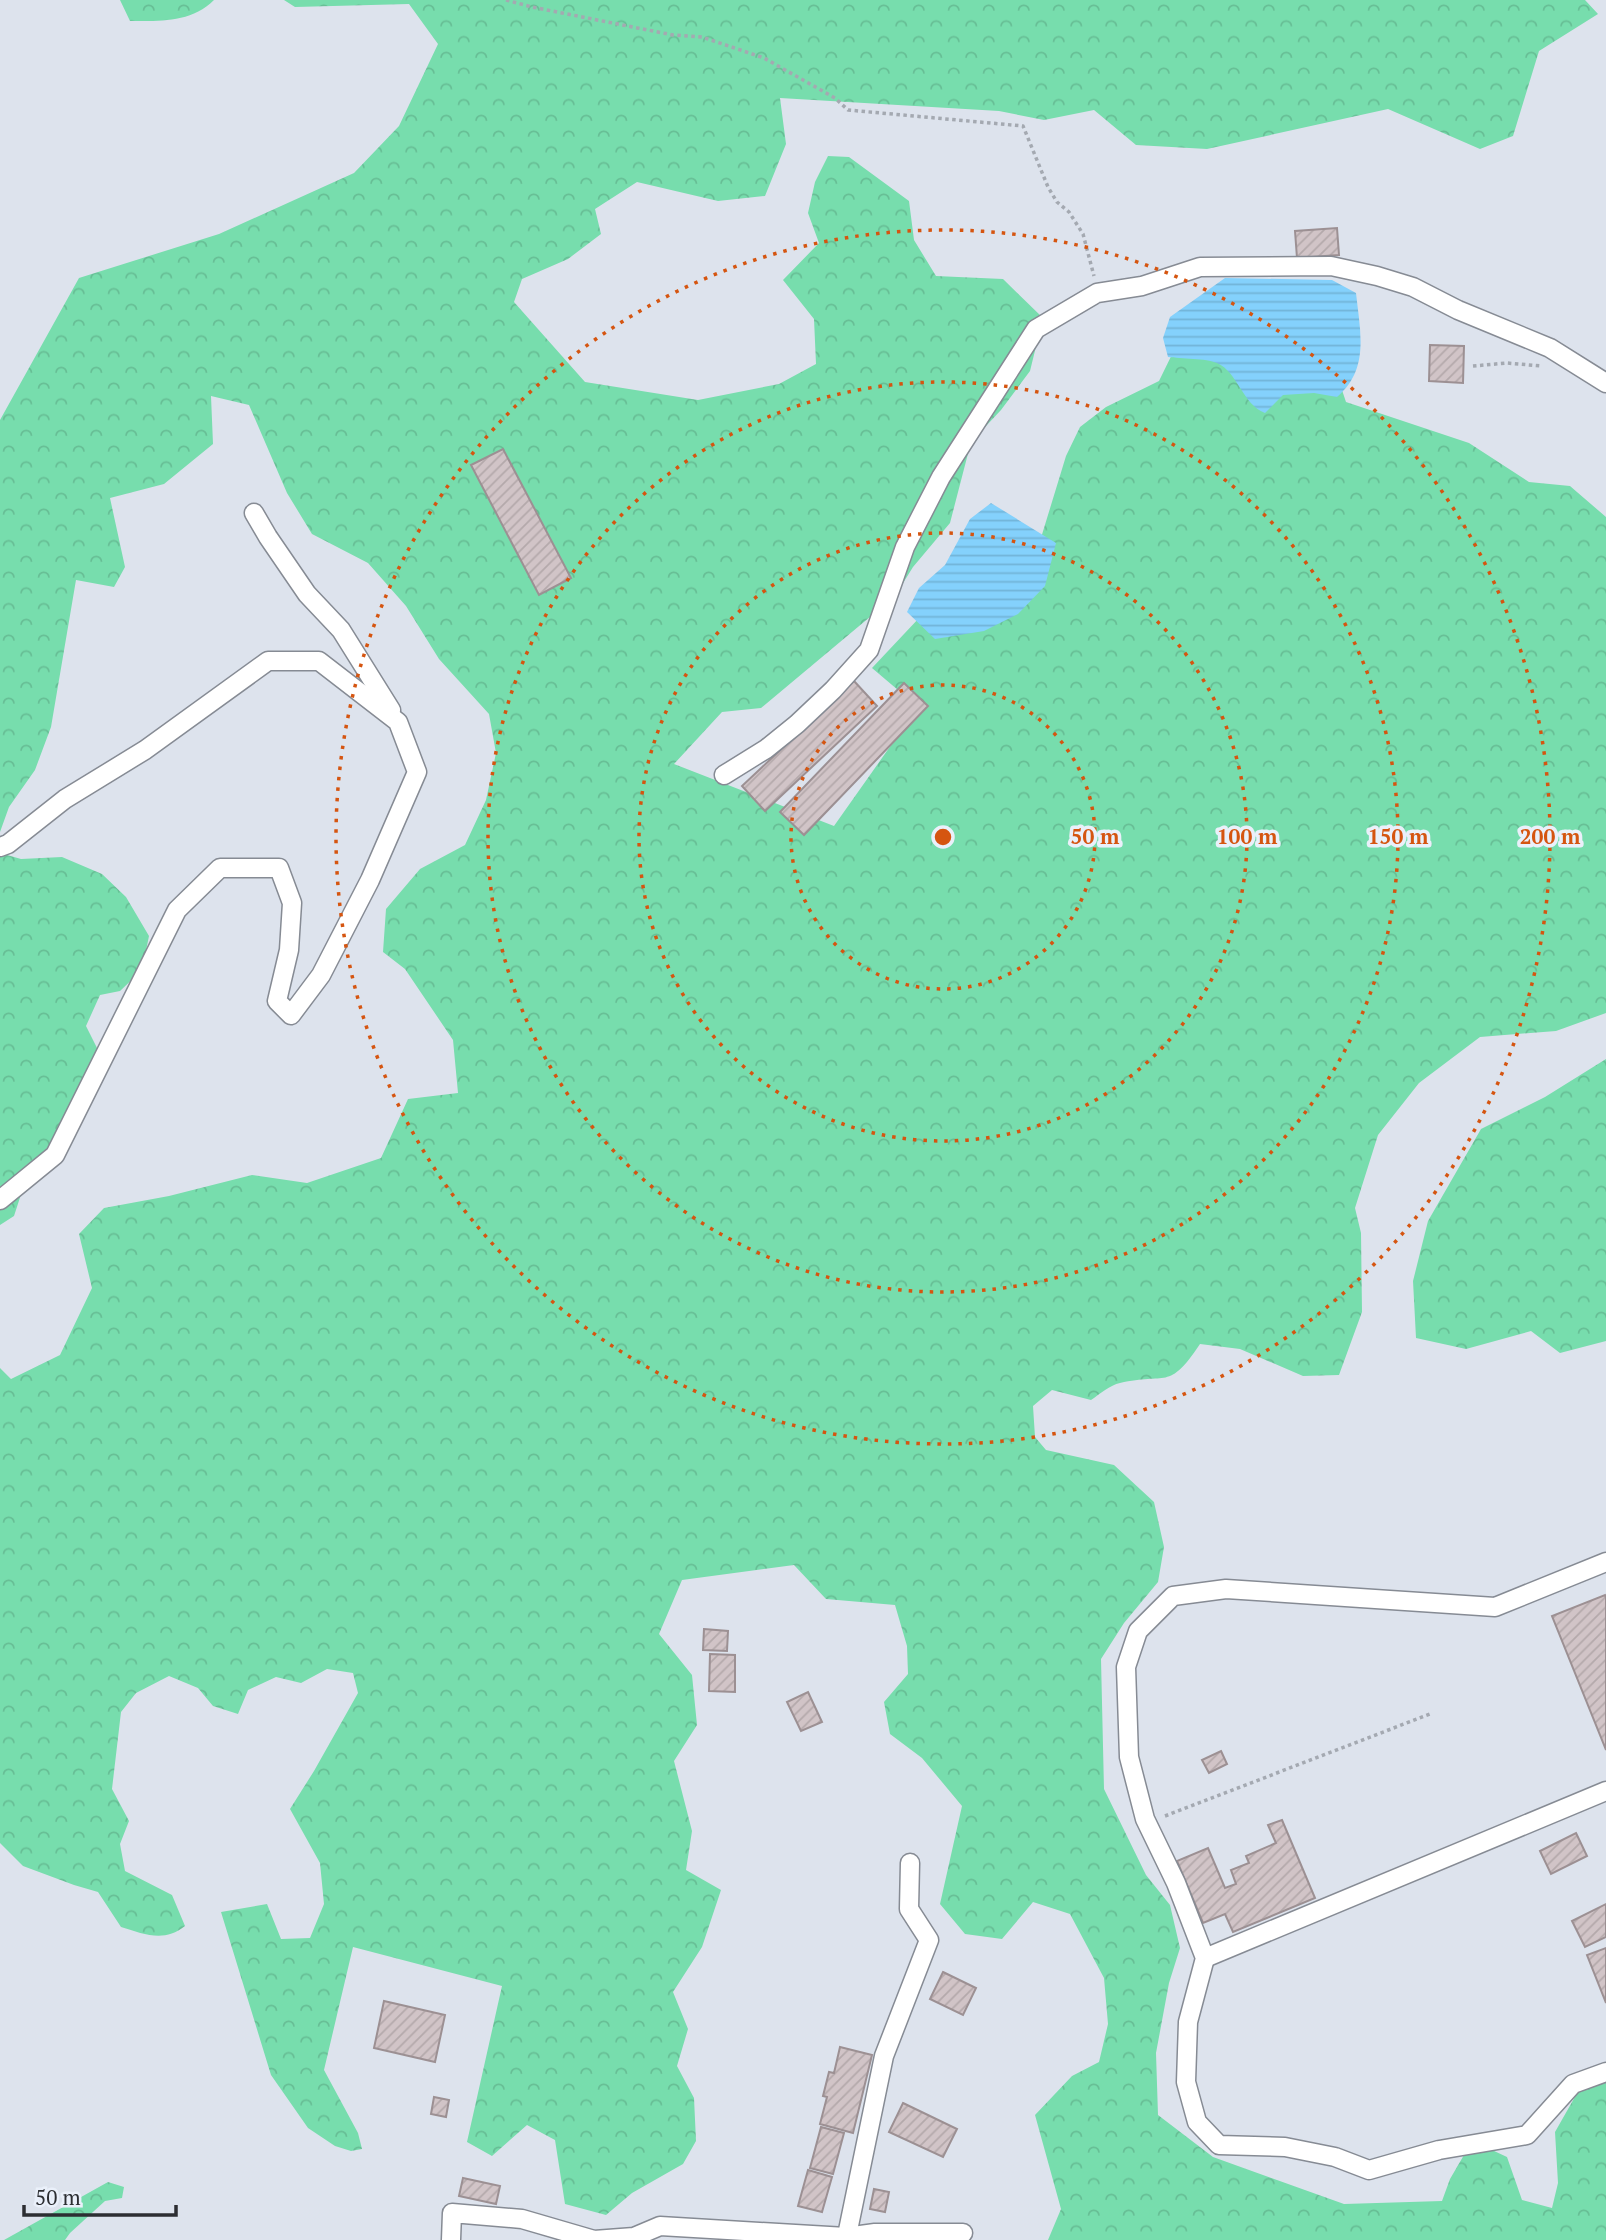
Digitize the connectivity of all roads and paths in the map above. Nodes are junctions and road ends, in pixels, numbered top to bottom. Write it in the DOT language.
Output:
graph roads {
  1 [pos="506,0"];
  2 [pos="1097,293"];
  3 [pos="1473,366"];
  4 [pos="1542,366"];
  5 [pos="1606,383"];
  6 [pos="254,513"];
  7 [pos="398,722"];
  8 [pos="723,775"];
  9 [pos="0,847"];
  10 [pos="0,1200"];
  11 [pos="1606,1562"];
  12 [pos="1430,1714"];
  13 [pos="1606,1791"];
  14 [pos="1147,1823"];
  15 [pos="910,1863"];
  16 [pos="1205,1958"];
  17 [pos="1606,2072"];
  18 [pos="962,2233"];
  19 [pos="846,2239"];
  20 [pos="451,2240"];
  1 -- 2 [label="path"];
  2 -- 5 [label="street"];
  2 -- 8 [label="street"];
  3 -- 4 [label="path"];
  6 -- 7 [label="street"];
  7 -- 9 [label="street"];
  7 -- 10 [label="street"];
  11 -- 14 [label="street"];
  12 -- 14 [label="path"];
  13 -- 16 [label="street"];
  14 -- 16 [label="street"];
  15 -- 19 [label="street"];
  16 -- 17 [label="street"];
  18 -- 19 [label="street"];
  19 -- 20 [label="street"];
}
